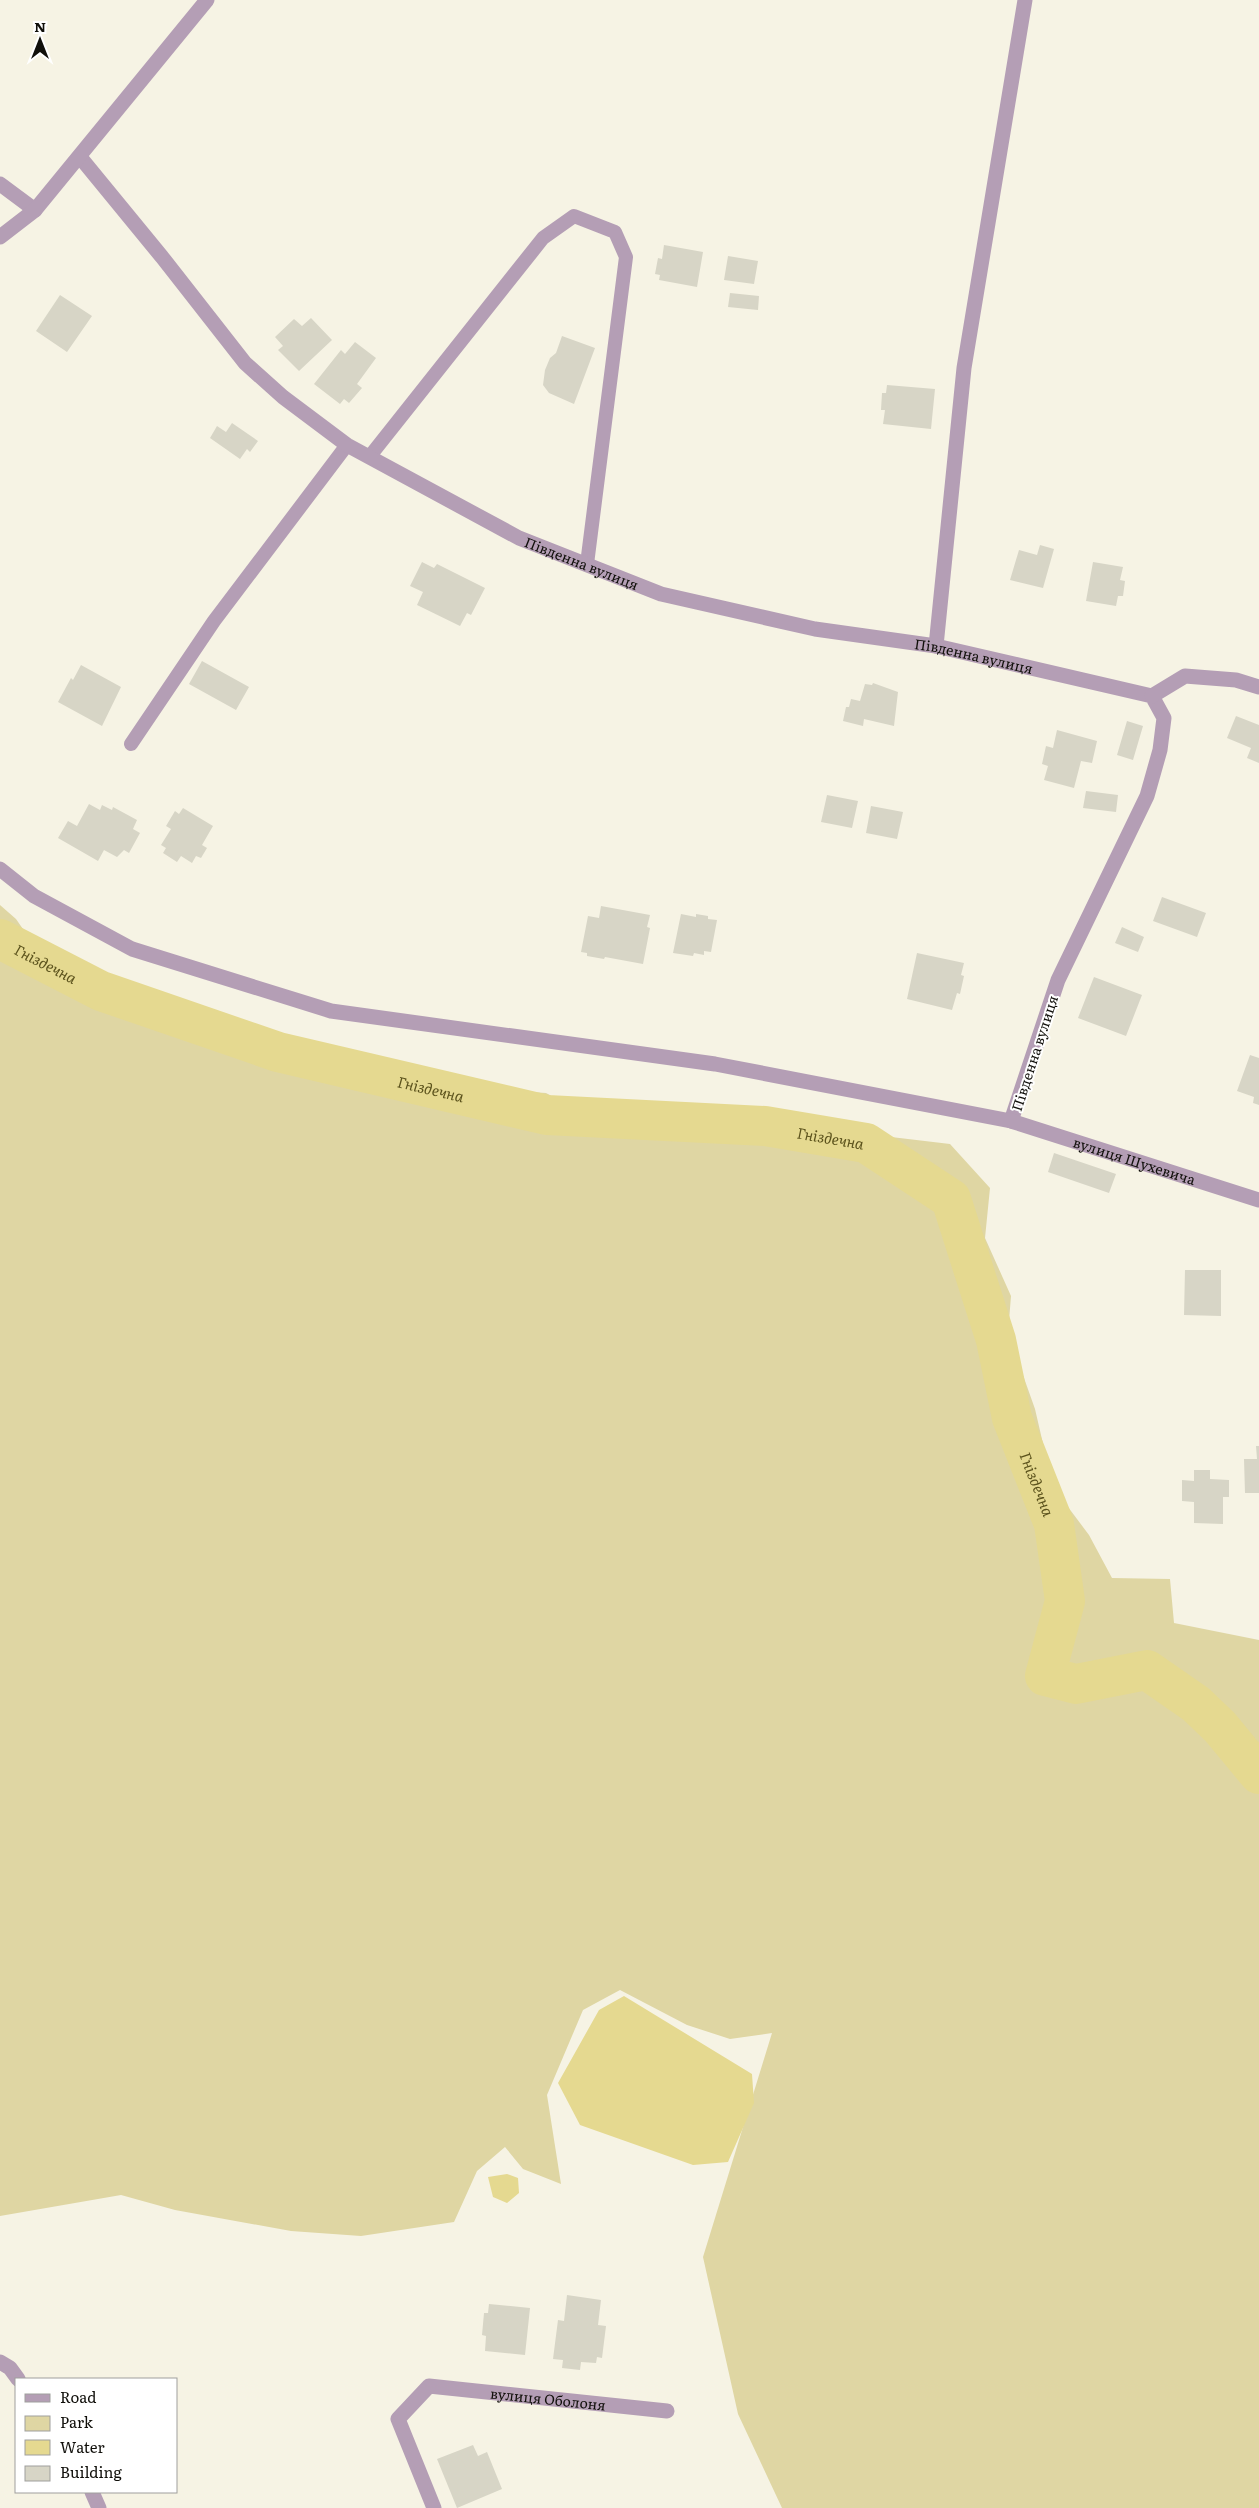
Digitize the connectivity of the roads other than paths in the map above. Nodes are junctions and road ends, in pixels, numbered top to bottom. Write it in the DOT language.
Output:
graph roads {
  1 [pos="207,0"];
  2 [pos="1026,0"];
  3 [pos="80,157"];
  4 [pos="0,184"];
  5 [pos="34,210"];
  6 [pos="0,237"];
  7 [pos="347,445"];
  8 [pos="370,456"];
  9 [pos="587,564"];
  10 [pos="936,646"];
  11 [pos="1259,688"];
  12 [pos="1152,696"];
  13 [pos="131,744"];
  14 [pos="0,869"];
  15 [pos="1012,1121"];
  16 [pos="1259,1200"];
  17 [pos="0,2362"];
  18 [pos="17,2378"];
  19 [pos="667,2411"];
  20 [pos="92,2493"];
  21 [pos="99,2508"];
  22 [pos="434,2508"];
  1 -- 3 [label="street"];
  2 -- 10 [label="street"];
  3 -- 5 [label="street"];
  3 -- 7 [label="street, Південна вулиця"];
  4 -- 5 [label="street"];
  5 -- 6 [label="street"];
  7 -- 8 [label="street, Південна вулиця"];
  7 -- 13 [label="lane"];
  8 -- 9 [label="street, Південна вулиця"];
  8 -- 9 [label="lane"];
  9 -- 10 [label="street, Південна вулиця"];
  10 -- 12 [label="street, Південна вулиця"];
  11 -- 12 [label="street"];
  12 -- 15 [label="street, Південна вулиця"];
  14 -- 15 [label="street, вулиця Шухевича"];
  15 -- 16 [label="street, вулиця Шухевича"];
  17 -- 18 [label="street"];
  19 -- 22 [label="street, вулиця Оболоня"];
  20 -- 21 [label="street"];
}
